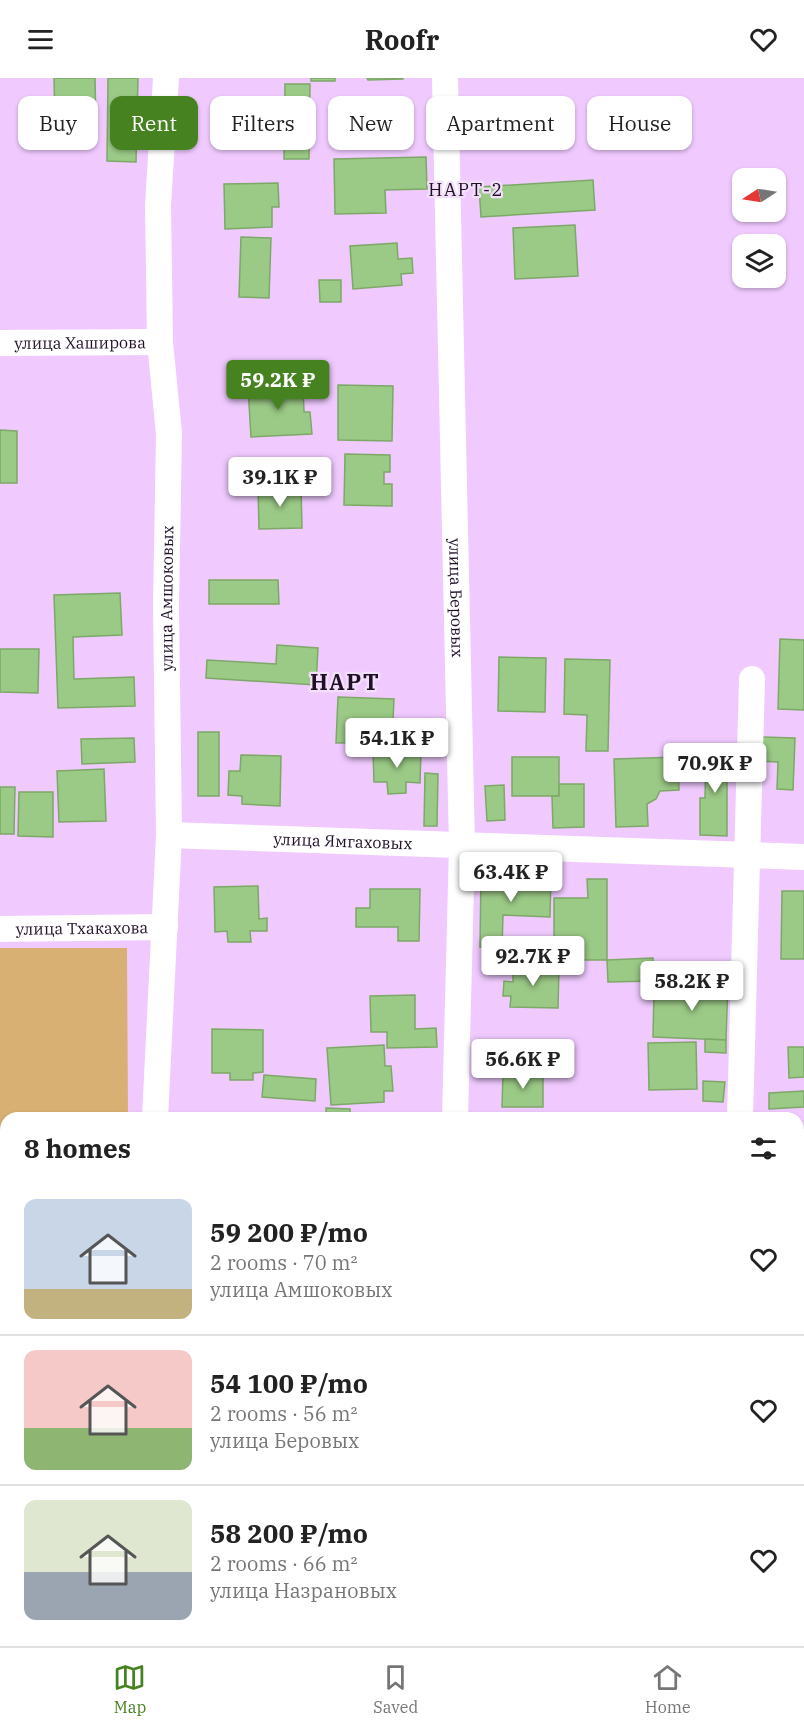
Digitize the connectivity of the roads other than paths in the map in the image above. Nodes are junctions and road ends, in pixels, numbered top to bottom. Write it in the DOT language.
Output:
graph roads {
  1 [pos="166,78"];
  2 [pos="445,78"];
  3 [pos="160,342"];
  4 [pos="0,343"];
  5 [pos="752,679"];
  6 [pos="169,835"];
  7 [pos="462,846"];
  8 [pos="749,855"];
  9 [pos="804,857"];
  10 [pos="165,927"];
  11 [pos="0,929"];
  12 [pos="155,1112"];
  13 [pos="455,1112"];
  14 [pos="740,1112"];
  1 -- 3 [label="street, улица Амшоковых"];
  2 -- 7 [label="street, улица Беровых"];
  3 -- 4 [label="street, улица Хаширова"];
  3 -- 6 [label="street, улица Амшоковых"];
  5 -- 8 [label="street"];
  6 -- 7 [label="street, улица Ямгаховых"];
  6 -- 10 [label="street, улица Амшоковых"];
  7 -- 8 [label="street, улица Ямгаховых"];
  7 -- 13 [label="street, улица Беровых"];
  8 -- 9 [label="street, улица Ямгаховых"];
  8 -- 14 [label="street"];
  10 -- 11 [label="street, улица Тхакахова"];
  10 -- 12 [label="street, улица Амшоковых"];
}
